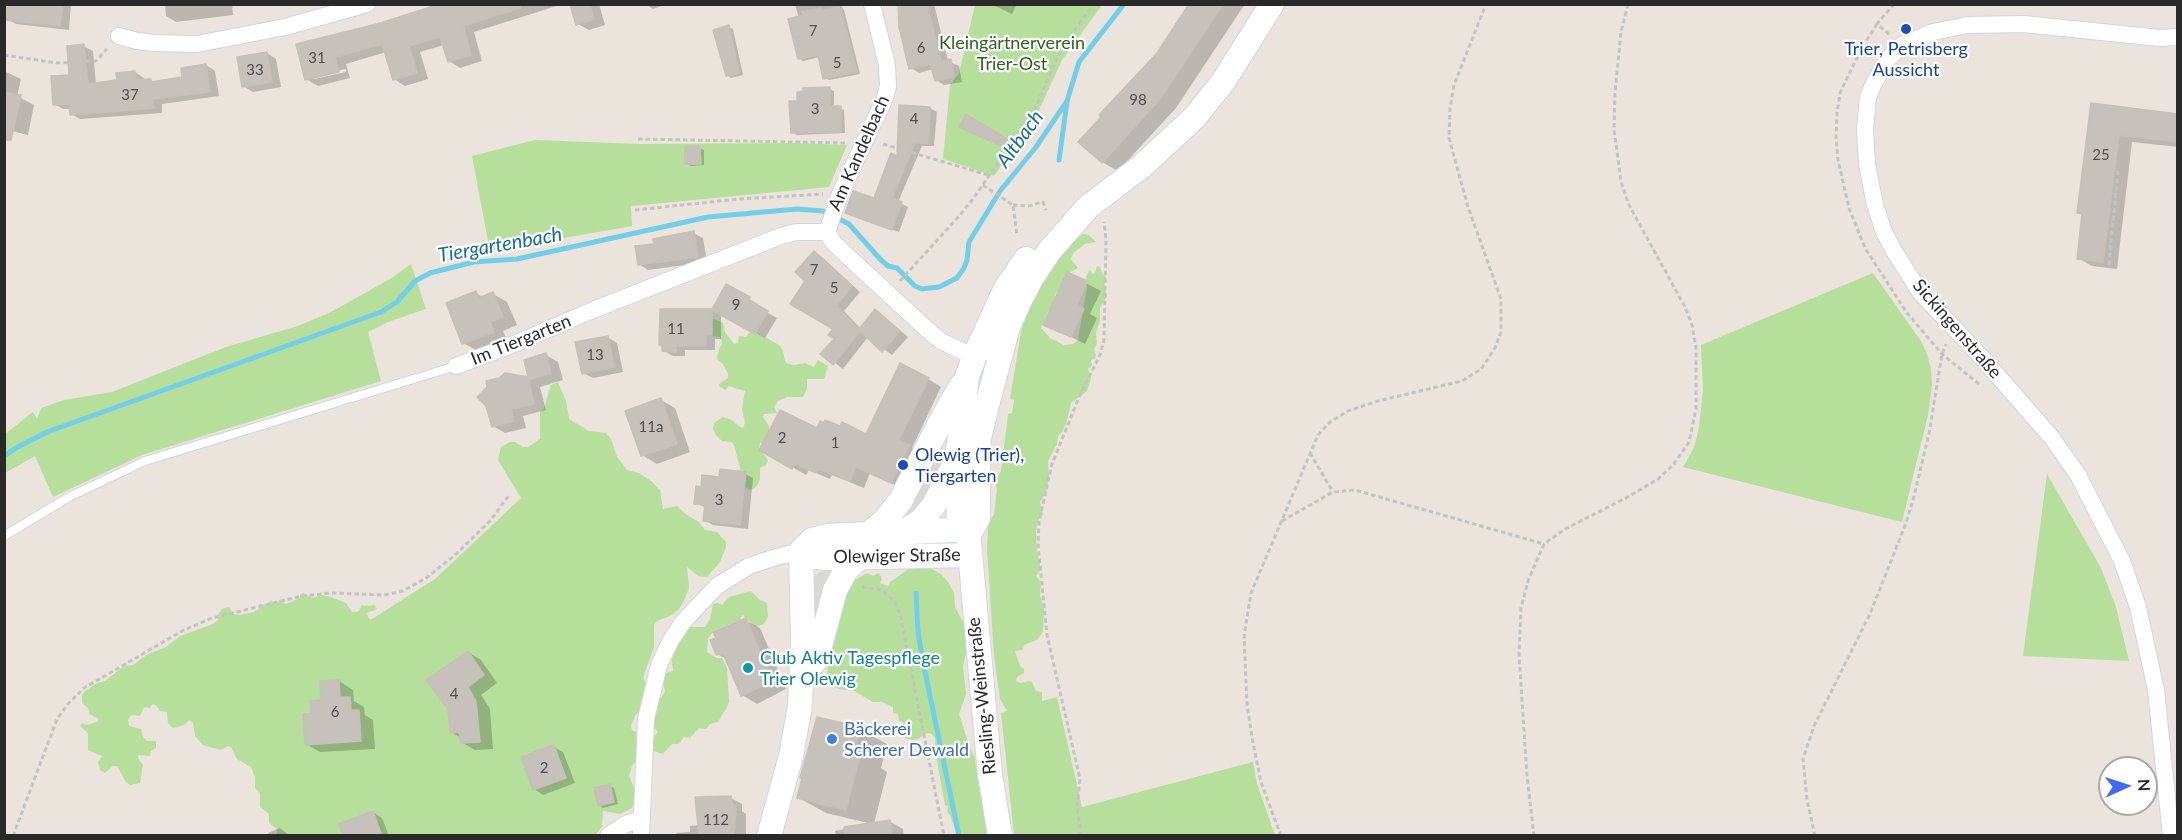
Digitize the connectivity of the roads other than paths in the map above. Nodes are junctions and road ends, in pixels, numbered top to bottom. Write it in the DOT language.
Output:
graph roads {
  1 [pos="368,4"];
  2 [pos="873,4"];
  3 [pos="1272,4"];
  4 [pos="119,36"];
  5 [pos="2178,38"];
  6 [pos="1095,201"];
  7 [pos="833,214"];
  8 [pos="1004,340"];
  9 [pos="456,366"];
  10 [pos="971,366"];
  11 [pos="957,459"];
  12 [pos="968,530"];
  13 [pos="903,532"];
  14 [pos="868,534"];
  15 [pos="4,536"];
  16 [pos="801,551"];
  17 [pos="969,555"];
  18 [pos="858,559"];
  19 [pos="803,676"];
  20 [pos="642,827"];
  21 [pos="608,836"];
  22 [pos="769,836"];
  23 [pos="1000,836"];
  24 [pos="2171,836"];
  1 -- 4 [label="street"];
  2 -- 7 [label="street, Am Kandelbach"];
  3 -- 6 [label="main road, Olewiger Straße"];
  5 -- 24 [label="street, Sickingenstraße"];
  6 -- 8 [label="main road, Olewiger Straße"];
  6 -- 10 [label="main road, Olewiger Straße"];
  7 -- 9 [label="street, Im Tiergarten"];
  7 -- 10 [label="street"];
  8 -- 10 [label="street"];
  8 -- 12 [label="main road, Olewiger Straße"];
  9 -- 15 [label="lane, Im Tiergarten"];
  10 -- 11 [label="main road, Olewiger Straße"];
  10 -- 14 [label="main road"];
  11 -- 12 [label="main road, Olewiger Straße"];
  11 -- 13 [label="main road"];
  12 -- 13 [label="main road"];
  12 -- 17 [label="main road, Olewiger Straße"];
  13 -- 14 [label="main road"];
  14 -- 16 [label="main road"];
  16 -- 18 [label="main road, Olewiger Straße"];
  16 -- 19 [label="main road"];
  16 -- 20 [label="street"];
  17 -- 18 [label="main road, Olewiger Straße"];
  17 -- 23 [label="main road, Riesling-Weinstraße"];
  18 -- 19 [label="main road"];
  19 -- 22 [label="main road"];
  20 -- 21 [label="street"];
}
